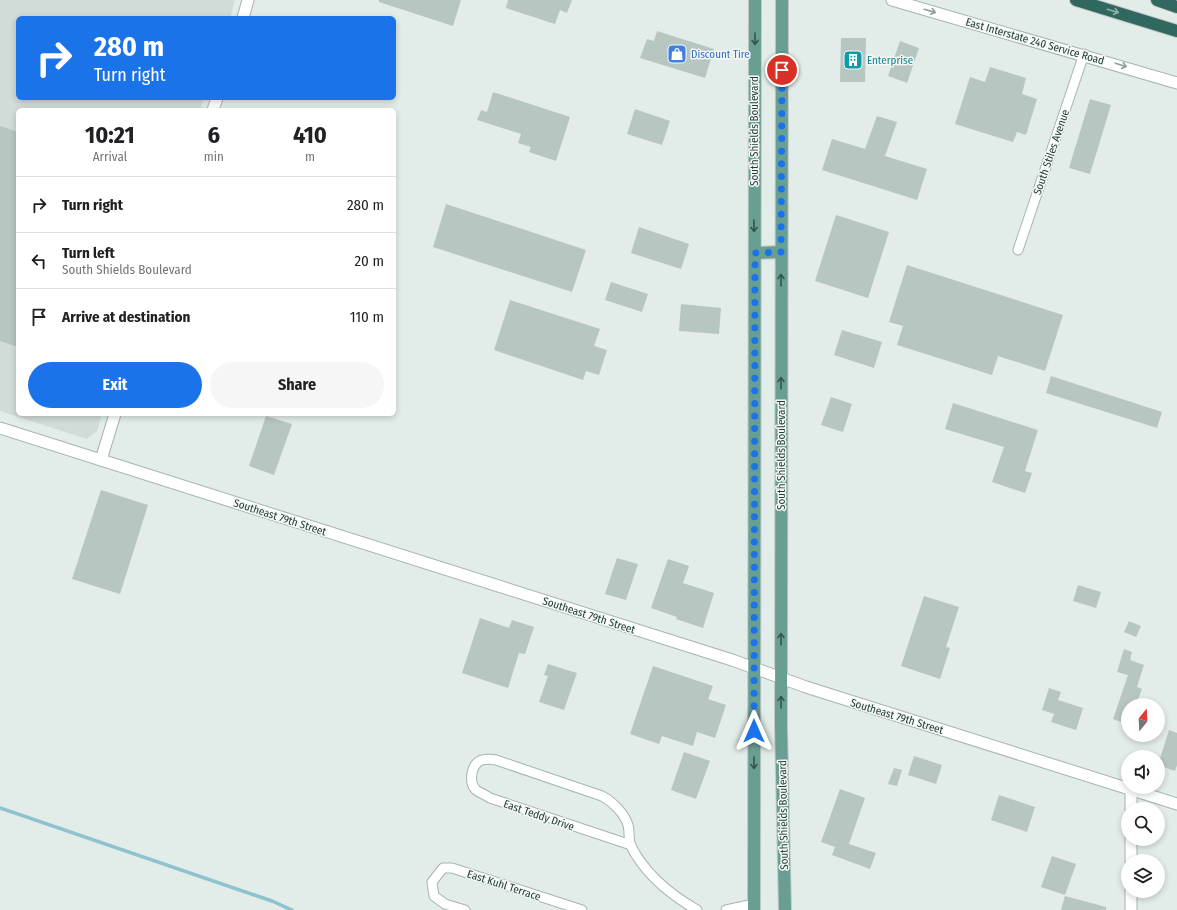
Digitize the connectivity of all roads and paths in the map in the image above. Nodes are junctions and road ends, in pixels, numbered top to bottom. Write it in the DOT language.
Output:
graph roads {
  1 [pos="248,0"];
  2 [pos="755,0"];
  3 [pos="782,0"];
  4 [pos="892,0"];
  5 [pos="1076,0"];
  6 [pos="1157,0"];
  7 [pos="1177,6"];
  8 [pos="243,16"];
  9 [pos="1177,33"];
  10 [pos="1084,54"];
  11 [pos="1177,83"];
  12 [pos="1018,250"];
  13 [pos="781,252"];
  14 [pos="755,253"];
  15 [pos="114,416"];
  16 [pos="0,428"];
  17 [pos="101,460"];
  18 [pos="754,668"];
  19 [pos="781,678"];
  20 [pos="1121,786"];
  21 [pos="1146,794"];
  22 [pos="1177,804"];
  23 [pos="631,845"];
  24 [pos="1131,898"];
  25 [pos="754,907"];
  26 [pos="465,910"];
  27 [pos="582,910"];
  28 [pos="697,910"];
  29 [pos="726,910"];
  30 [pos="785,910"];
  31 [pos="1131,910"];
  1 -- 8 [label="street"];
  2 -- 14 [label="main road, South Shields Boulevard, one-way"];
  3 -- 13 [label="main road, South Shields Boulevard"];
  4 -- 10 [label="street, East Interstate 240 Service Road, one-way"];
  5 -- 9 [label="highway, one-way"];
  6 -- 7 [label="highway"];
  10 -- 11 [label="street, East Interstate 240 Service Road, one-way"];
  10 -- 12 [label="street, South Stiles Avenue"];
  13 -- 14 [label="main road"];
  19 -- 13 [label="main road, South Shields Boulevard, one-way"];
  14 -- 18 [label="main road, South Shields Boulevard"];
  15 -- 17 [label="street"];
  16 -- 17 [label="street, Southeast 79th Street"];
  17 -- 18 [label="street, Southeast 79th Street"];
  18 -- 19 [label="street, Southeast 79th Street"];
  18 -- 25 [label="main road, South Shields Boulevard, one-way"];
  19 -- 20 [label="street, Southeast 79th Street"];
  30 -- 19 [label="main road, South Shields Boulevard, one-way"];
  21 -- 22 [label="street, Southeast 79th Street"];
  23 -- 23 [label="street, East Teddy Drive"];
  23 -- 28 [label="street"];
  24 -- 31 [label="street"];
  25 -- 29 [label="street"];
  26 -- 27 [label="street, East Kuhl Terrace"];
}
